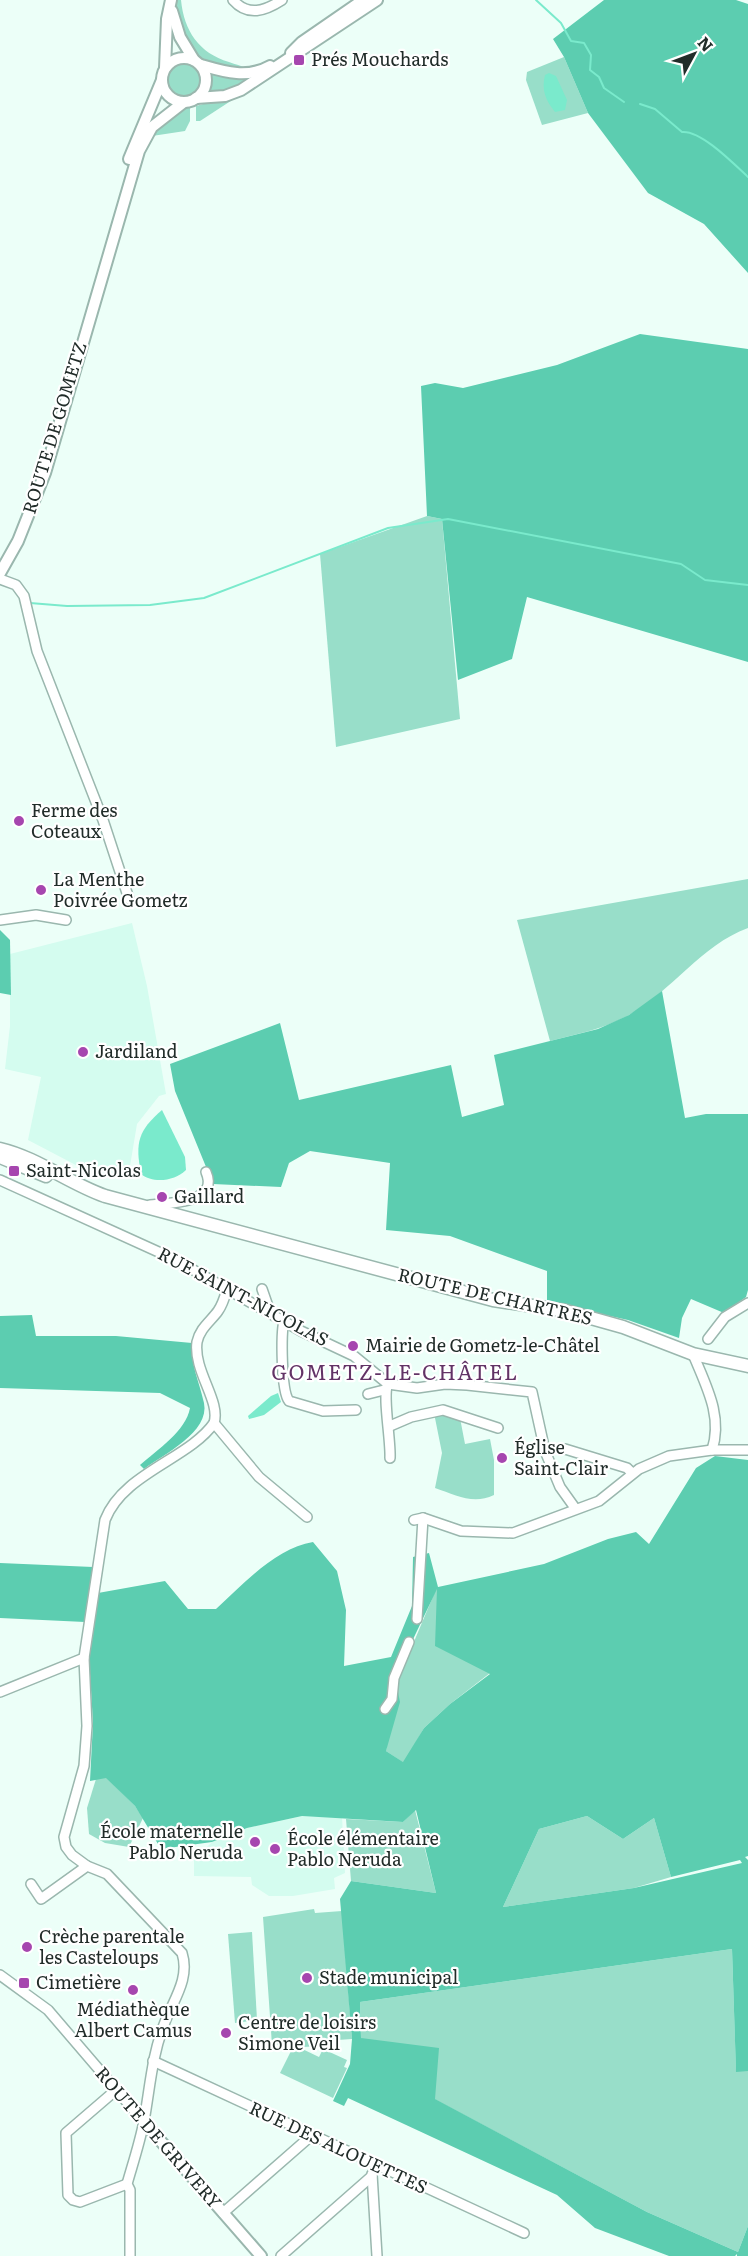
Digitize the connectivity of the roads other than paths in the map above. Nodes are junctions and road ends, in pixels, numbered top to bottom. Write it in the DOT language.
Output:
graph roads {
  1 [pos="233,0"];
  2 [pos="282,0"];
  3 [pos="377,0"];
  4 [pos="171,1"];
  5 [pos="359,4"];
  6 [pos="198,63"];
  7 [pos="165,68"];
  8 [pos="162,80"];
  9 [pos="196,98"];
  10 [pos="184,102"];
  11 [pos="100,278"];
  12 [pos="0,573"];
  13 [pos="0,579"];
  14 [pos="129,899"];
  15 [pos="0,920"];
  16 [pos="66,920"];
  17 [pos="0,1149"];
  18 [pos="0,1157"];
  19 [pos="206,1172"];
  20 [pos="0,1180"];
  21 [pos="146,1210"];
  22 [pos="227,1289"];
  23 [pos="262,1289"];
  24 [pos="747,1301"];
  25 [pos="270,1312"];
  26 [pos="284,1321"];
  27 [pos="708,1340"];
  28 [pos="693,1354"];
  29 [pos="709,1358"];
  30 [pos="748,1366"];
  31 [pos="748,1371"];
  32 [pos="386,1387"];
  33 [pos="368,1394"];
  34 [pos="356,1410"];
  35 [pos="214,1423"];
  36 [pos="390,1426"];
  37 [pos="498,1428"];
  38 [pos="565,1449"];
  39 [pos="712,1450"];
  40 [pos="748,1450"];
  41 [pos="390,1458"];
  42 [pos="637,1458"];
  43 [pos="635,1471"];
  44 [pos="576,1508"];
  45 [pos="307,1517"];
  46 [pos="417,1619"];
  47 [pos="410,1641"];
  48 [pos="84,1658"];
  49 [pos="0,1692"];
  50 [pos="385,1709"];
  51 [pos="87,1866"];
  52 [pos="31,1884"];
  53 [pos="0,1974"];
  54 [pos="153,2061"];
  55 [pos="116,2090"];
  56 [pos="144,2122"];
  57 [pos="312,2135"];
  58 [pos="372,2163"];
  59 [pos="372,2176"];
  60 [pos="127,2184"];
  61 [pos="223,2213"];
  62 [pos="524,2233"];
  63 [pos="130,2256"];
  64 [pos="261,2256"];
  65 [pos="281,2256"];
  66 [pos="377,2256"];
  1 -- 2 [label="street"];
  3 -- 5 [label="street"];
  4 -- 6 [label="street"];
  4 -- 7 [label="street"];
  5 -- 6 [label="street"];
  5 -- 9 [label="street"];
  6 -- 7 [label="street"];
  6 -- 9 [label="street"];
  7 -- 8 [label="street"];
  8 -- 10 [label="street"];
  8 -- 11 [label="street, ROUTE DE GOMETZ"];
  9 -- 10 [label="street"];
  10 -- 11 [label="street, ROUTE DE GOMETZ"];
  11 -- 12 [label="street, ROUTE DE GOMETZ"];
  13 -- 14 [label="street"];
  15 -- 16 [label="street"];
  17 -- 21 [label="main road, ROUTE DE CHARTRES"];
  18 -- 21 [label="main road, ROUTE DE CHARTRES"];
  19 -- 21 [label="street"];
  20 -- 22 [label="street, RUE SAINT-NICOLAS"];
  21 -- 28 [label="main road, ROUTE DE CHARTRES"];
  22 -- 25 [label="street, RUE SAINT-NICOLAS"];
  22 -- 35 [label="street"];
  23 -- 25 [label="street"];
  24 -- 27 [label="street"];
  25 -- 26 [label="street, RUE SAINT-NICOLAS"];
  26 -- 32 [label="street, RUE SAINT-NICOLAS"];
  26 -- 34 [label="street"];
  28 -- 29 [label="main road, ROUTE DE CHARTRES"];
  28 -- 39 [label="street"];
  29 -- 30 [label="main road, ROUTE DE CHARTRES"];
  29 -- 31 [label="main road, ROUTE DE CHARTRES"];
  32 -- 33 [label="street"];
  32 -- 36 [label="street"];
  32 -- 44 [label="street"];
  35 -- 45 [label="street"];
  35 -- 48 [label="street"];
  36 -- 37 [label="street"];
  36 -- 41 [label="street"];
  38 -- 43 [label="street"];
  39 -- 40 [label="street"];
  39 -- 43 [label="street"];
  42 -- 43 [label="street"];
  43 -- 44 [label="street"];
  44 -- 46 [label="street"];
  47 -- 50 [label="street"];
  48 -- 49 [label="street"];
  48 -- 51 [label="street"];
  51 -- 52 [label="street"];
  51 -- 54 [label="street"];
  53 -- 55 [label="street, ROUTE DE GRIVERY"];
  54 -- 56 [label="street"];
  54 -- 57 [label="street, RUE DES ALOUETTES"];
  55 -- 56 [label="street, ROUTE DE GRIVERY"];
  55 -- 60 [label="street"];
  56 -- 60 [label="street"];
  56 -- 61 [label="street, ROUTE DE GRIVERY"];
  57 -- 58 [label="street, RUE DES ALOUETTES"];
  57 -- 61 [label="street"];
  58 -- 59 [label="street"];
  58 -- 62 [label="street, RUE DES ALOUETTES"];
  59 -- 65 [label="street"];
  59 -- 66 [label="street"];
  60 -- 63 [label="street"];
  61 -- 64 [label="street, ROUTE DE GRIVERY"];
}
